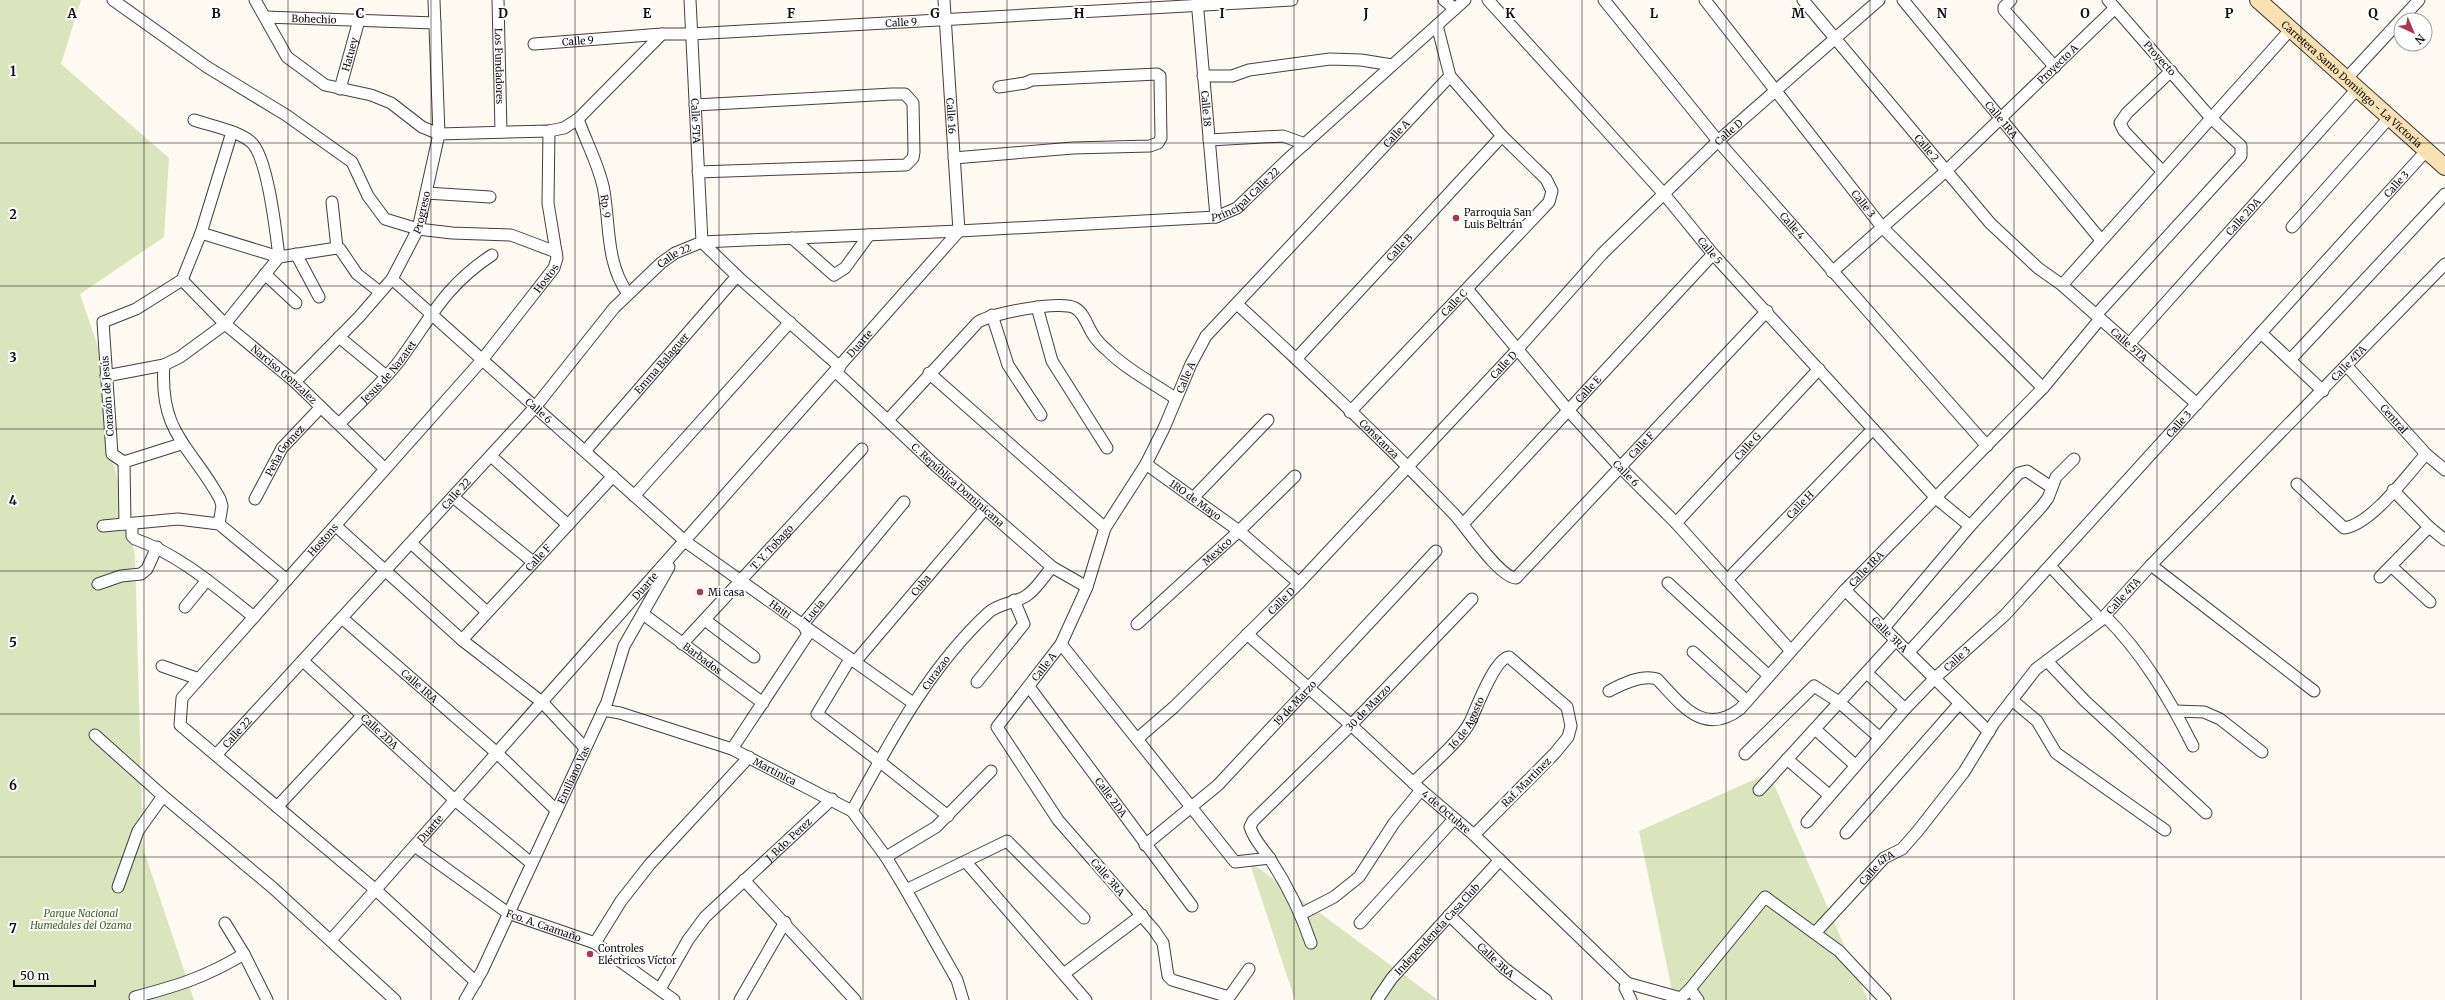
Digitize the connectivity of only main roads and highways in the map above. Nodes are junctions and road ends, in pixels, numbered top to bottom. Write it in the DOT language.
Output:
graph roads {
  1 [pos="2258,0"];
  2 [pos="2445,167"];
  1 -- 2 [label="main road, Carretera Santo Domingo - La Victoria"];
}
